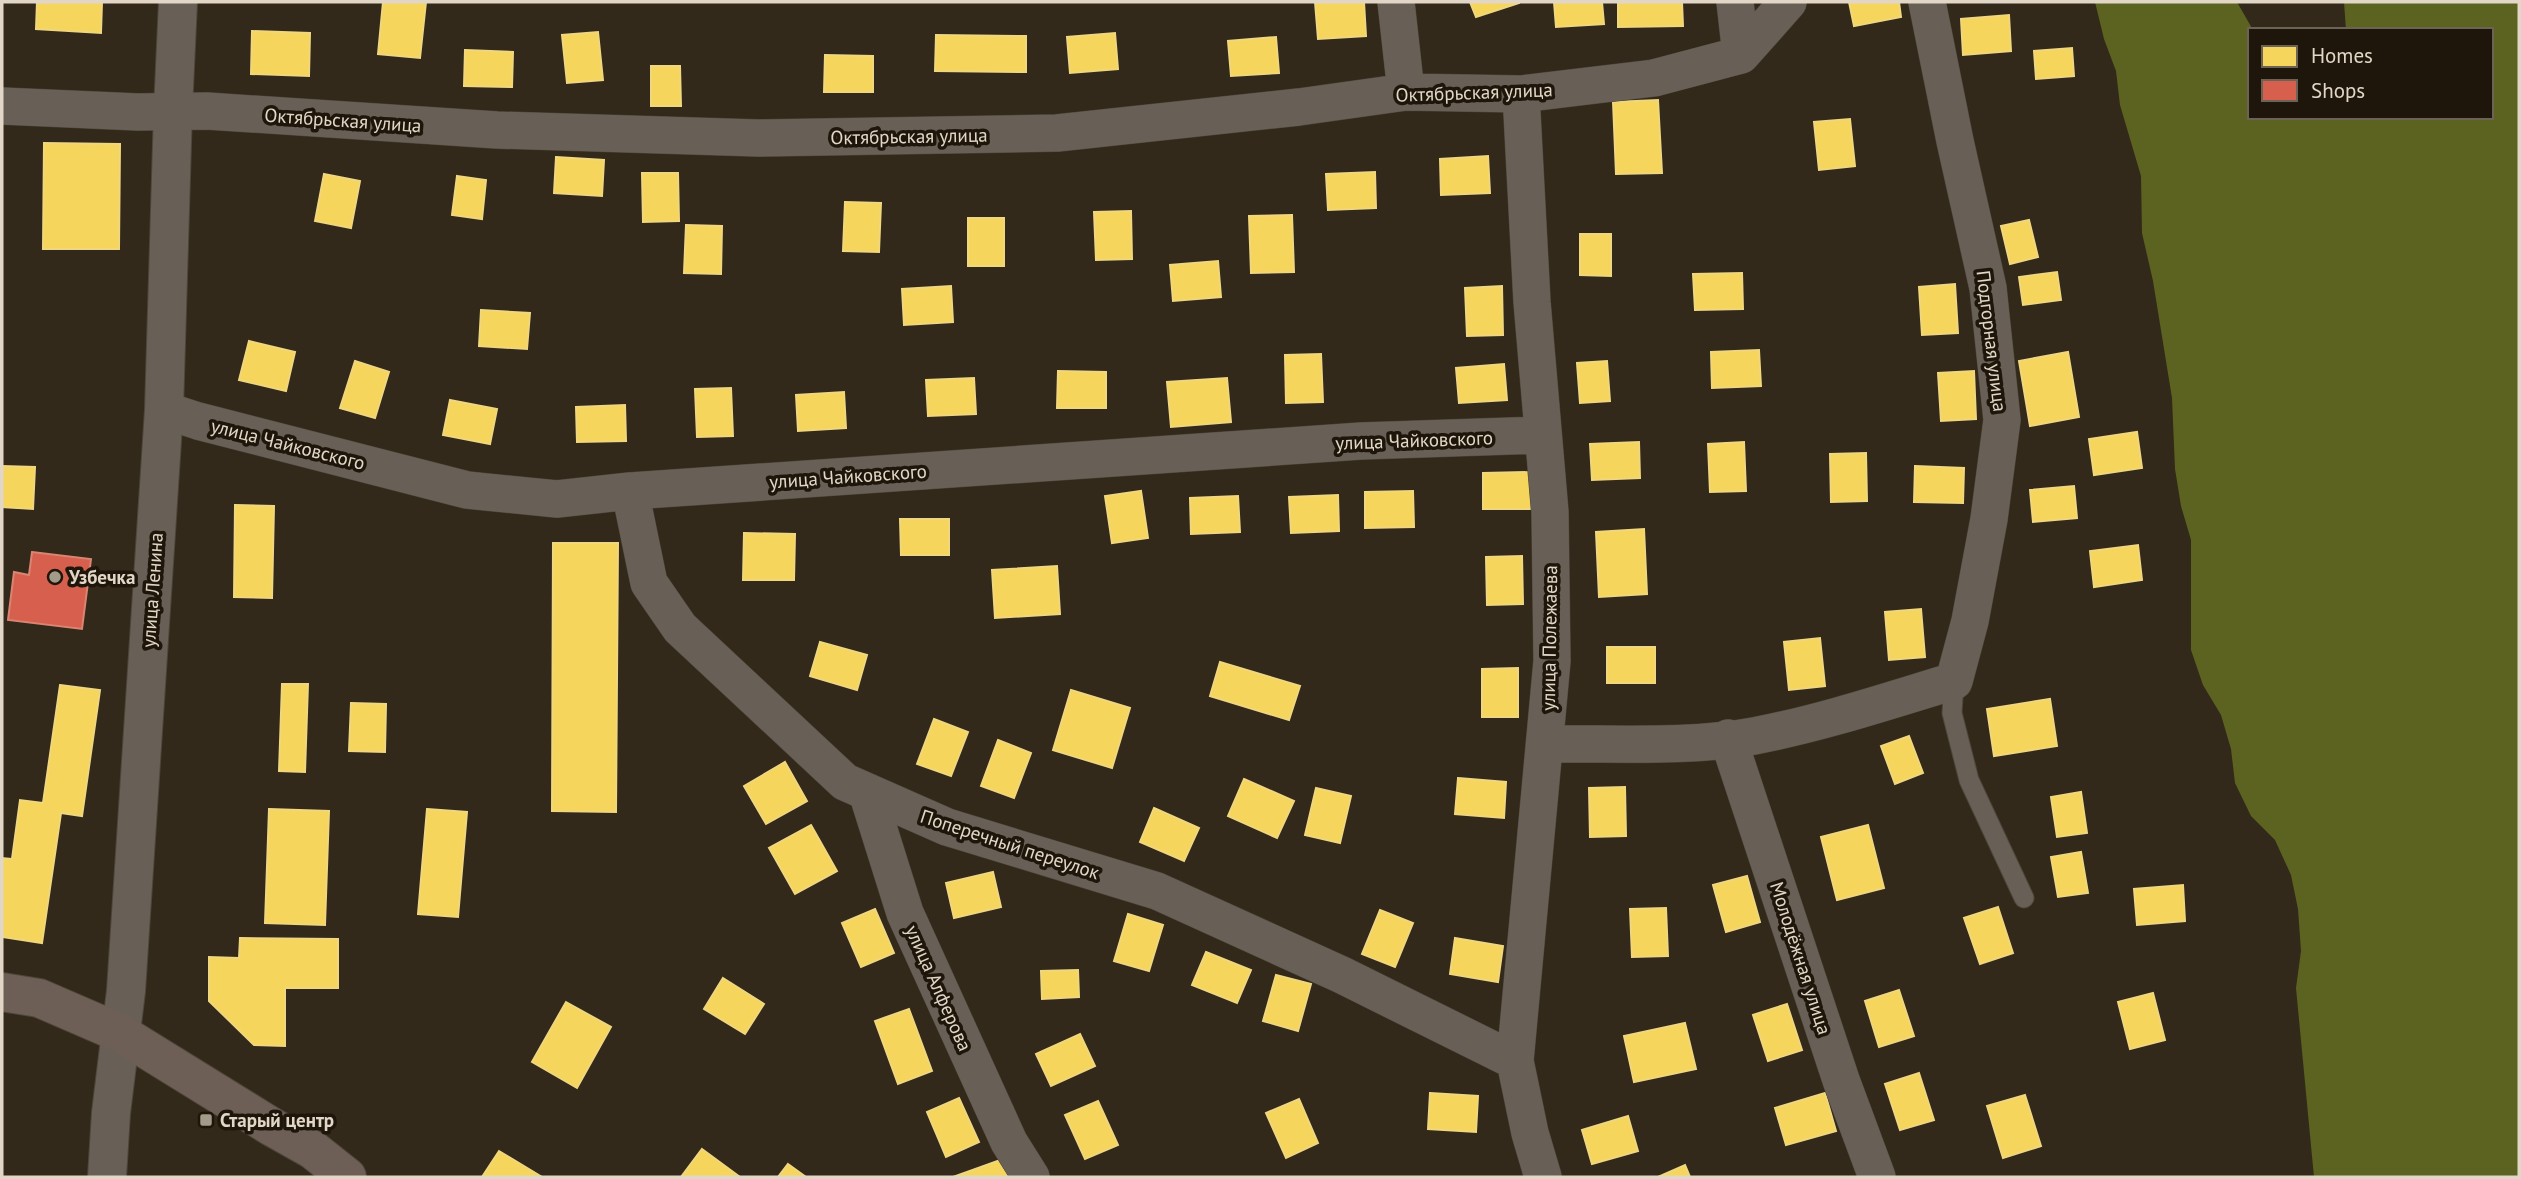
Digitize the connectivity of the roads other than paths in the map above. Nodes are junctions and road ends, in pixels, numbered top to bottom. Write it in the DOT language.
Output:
graph roads {
  1 [pos="178,2"];
  2 [pos="1396,2"];
  3 [pos="1735,2"];
  4 [pos="1788,2"];
  5 [pos="1927,2"];
  6 [pos="1741,55"];
  7 [pos="1406,92"];
  8 [pos="1521,94"];
  9 [pos="2,106"];
  10 [pos="173,110"];
  11 [pos="164,410"];
  12 [pos="1543,435"];
  13 [pos="631,491"];
  14 [pos="1954,681"];
  15 [pos="1728,738"];
  16 [pos="1546,744"];
  17 [pos="867,792"];
  18 [pos="2025,898"];
  19 [pos="2,992"];
  20 [pos="120,1033"];
  21 [pos="1515,1061"];
  22 [pos="107,1177"];
  23 [pos="347,1177"];
  24 [pos="1031,1177"];
  25 [pos="1543,1177"];
  26 [pos="1877,1177"];
  1 -- 10 [label="street, улица Ленина"];
  2 -- 7 [label="street"];
  3 -- 6 [label="street"];
  4 -- 6 [label="street"];
  5 -- 14 [label="street, Подгорная улица"];
  6 -- 8 [label="street, Октябрьская улица"];
  7 -- 8 [label="street, Октябрьская улица"];
  7 -- 10 [label="street, Октябрьская улица"];
  8 -- 12 [label="street, улица Полежаева"];
  9 -- 10 [label="street, Октябрьская улица"];
  10 -- 11 [label="street, улица Ленина"];
  11 -- 13 [label="street, улица Чайковского"];
  11 -- 20 [label="street, улица Ленина"];
  12 -- 13 [label="street, улица Чайковского"];
  12 -- 16 [label="street, улица Полежаева"];
  13 -- 17 [label="street, Поперечный переулок"];
  14 -- 15 [label="street"];
  14 -- 18 [label="lane, Подгорная улица"];
  15 -- 16 [label="street"];
  15 -- 26 [label="street, Молодёжная улица"];
  16 -- 21 [label="street, улица Полежаева"];
  17 -- 21 [label="street, Поперечный переулок"];
  17 -- 24 [label="street, улица Алферова"];
  19 -- 20 [label="main road"];
  20 -- 22 [label="street, улица Ленина"];
  20 -- 23 [label="main road"];
  21 -- 25 [label="street, улица Полежаева"];
}
